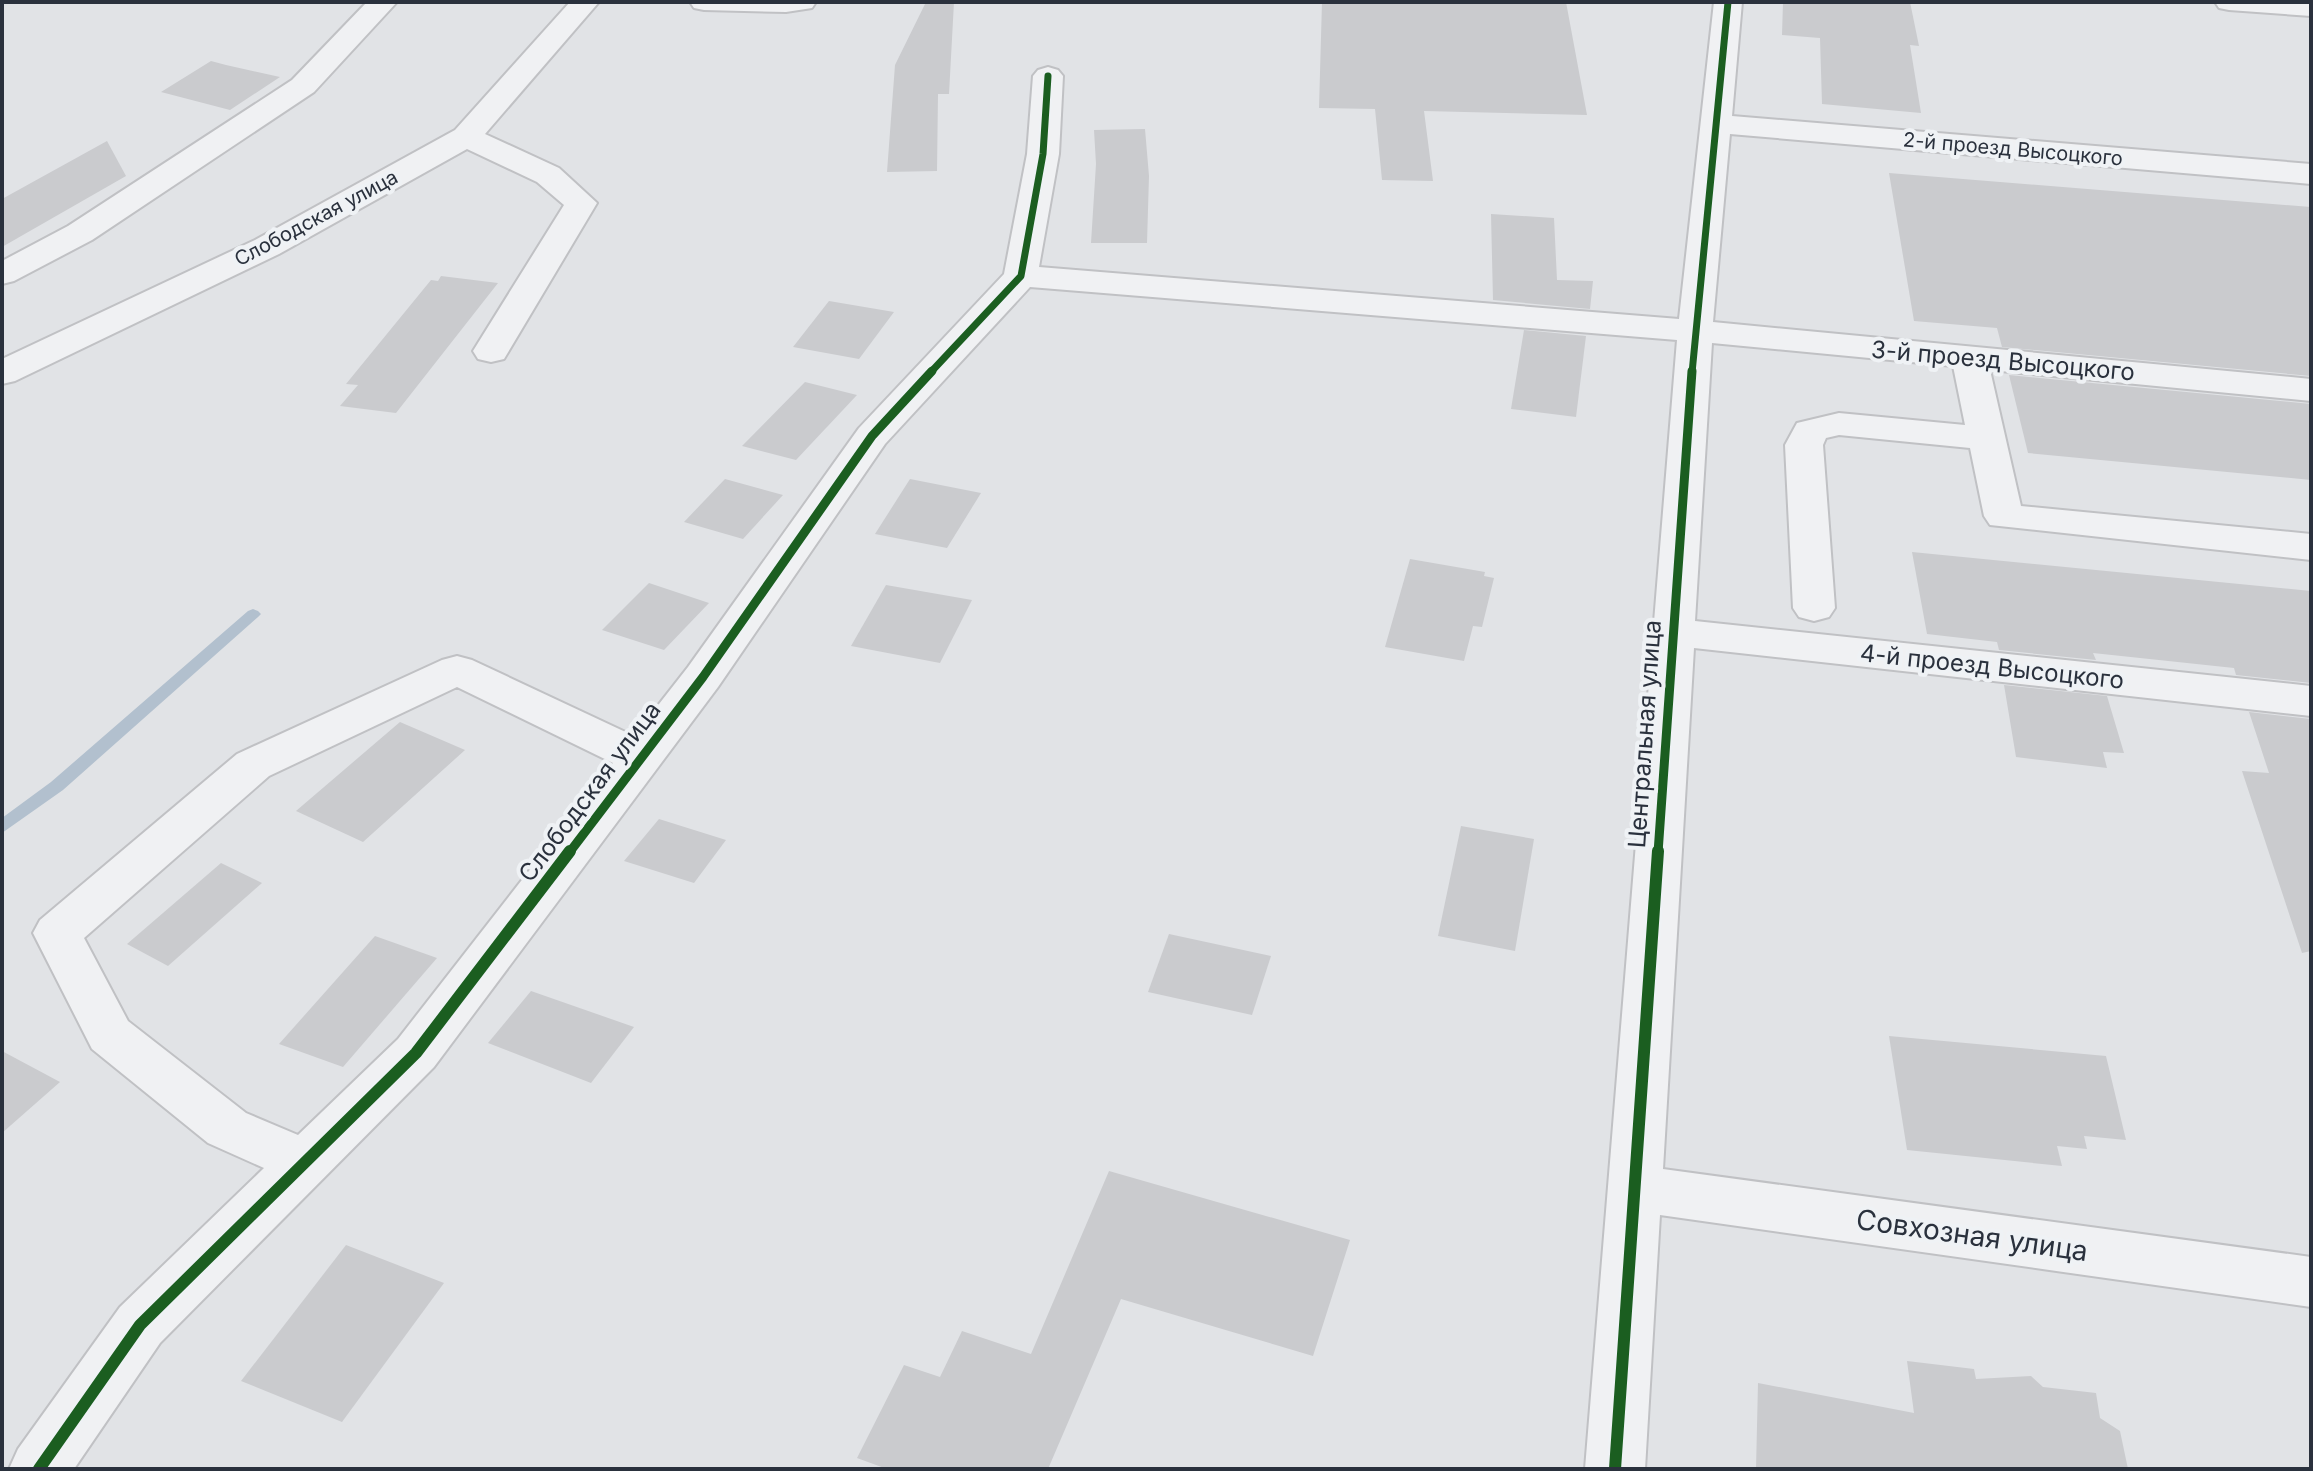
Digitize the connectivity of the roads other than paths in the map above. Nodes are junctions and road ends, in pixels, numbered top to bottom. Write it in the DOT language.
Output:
graph roads {
  1 [pos="383,2"];
  2 [pos="585,2"];
  3 [pos="704,2"];
  4 [pos="802,2"];
  5 [pos="1728,2"];
  6 [pos="2229,2"];
  7 [pos="2311,8"];
  8 [pos="1048,76"];
  9 [pos="1715,124"];
  10 [pos="466,137"];
  11 [pos="2311,174"];
  12 [pos="2,274"];
  13 [pos="1021,276"];
  14 [pos="1695,331"];
  15 [pos="491,351"];
  16 [pos="1969,358"];
  17 [pos="2,373"];
  18 [pos="2311,390"];
  19 [pos="1988,438"];
  20 [pos="2311,547"];
  21 [pos="1814,608"];
  22 [pos="1673,632"];
  23 [pos="2311,701"];
  24 [pos="641,758"];
  25 [pos="305,1162"];
  26 [pos="1634,1188"];
  27 [pos="2311,1282"];
  28 [pos="39,1469"];
  29 [pos="1615,1469"];
  1 -- 12 [label="street"];
  2 -- 10 [label="street, Слободская улица"];
  3 -- 4 [label="street"];
  5 -- 9 [label="street, Центральная улица"];
  6 -- 7 [label="street"];
  8 -- 13 [label="street"];
  9 -- 11 [label="street, 2-й проезд Высоцкого"];
  9 -- 14 [label="street, Центральная улица"];
  10 -- 15 [label="street"];
  10 -- 17 [label="street, Слободская улица"];
  13 -- 14 [label="street, 3-й проезд Высоцкого"];
  13 -- 24 [label="street, Слободская улица"];
  14 -- 16 [label="street, 3-й проезд Высоцкого"];
  14 -- 22 [label="street, Центральная улица"];
  16 -- 18 [label="street, 3-й проезд Высоцкого"];
  16 -- 19 [label="street"];
  19 -- 20 [label="street"];
  19 -- 21 [label="street"];
  22 -- 23 [label="street, 4-й проезд Высоцкого"];
  22 -- 26 [label="street, Центральная улица"];
  24 -- 25 [label="street, Слободская улица"];
  24 -- 25 [label="street"];
  25 -- 28 [label="street, Слободская улица"];
  26 -- 27 [label="street, Совхозная улица"];
  26 -- 29 [label="street, Центральная улица"];
}
